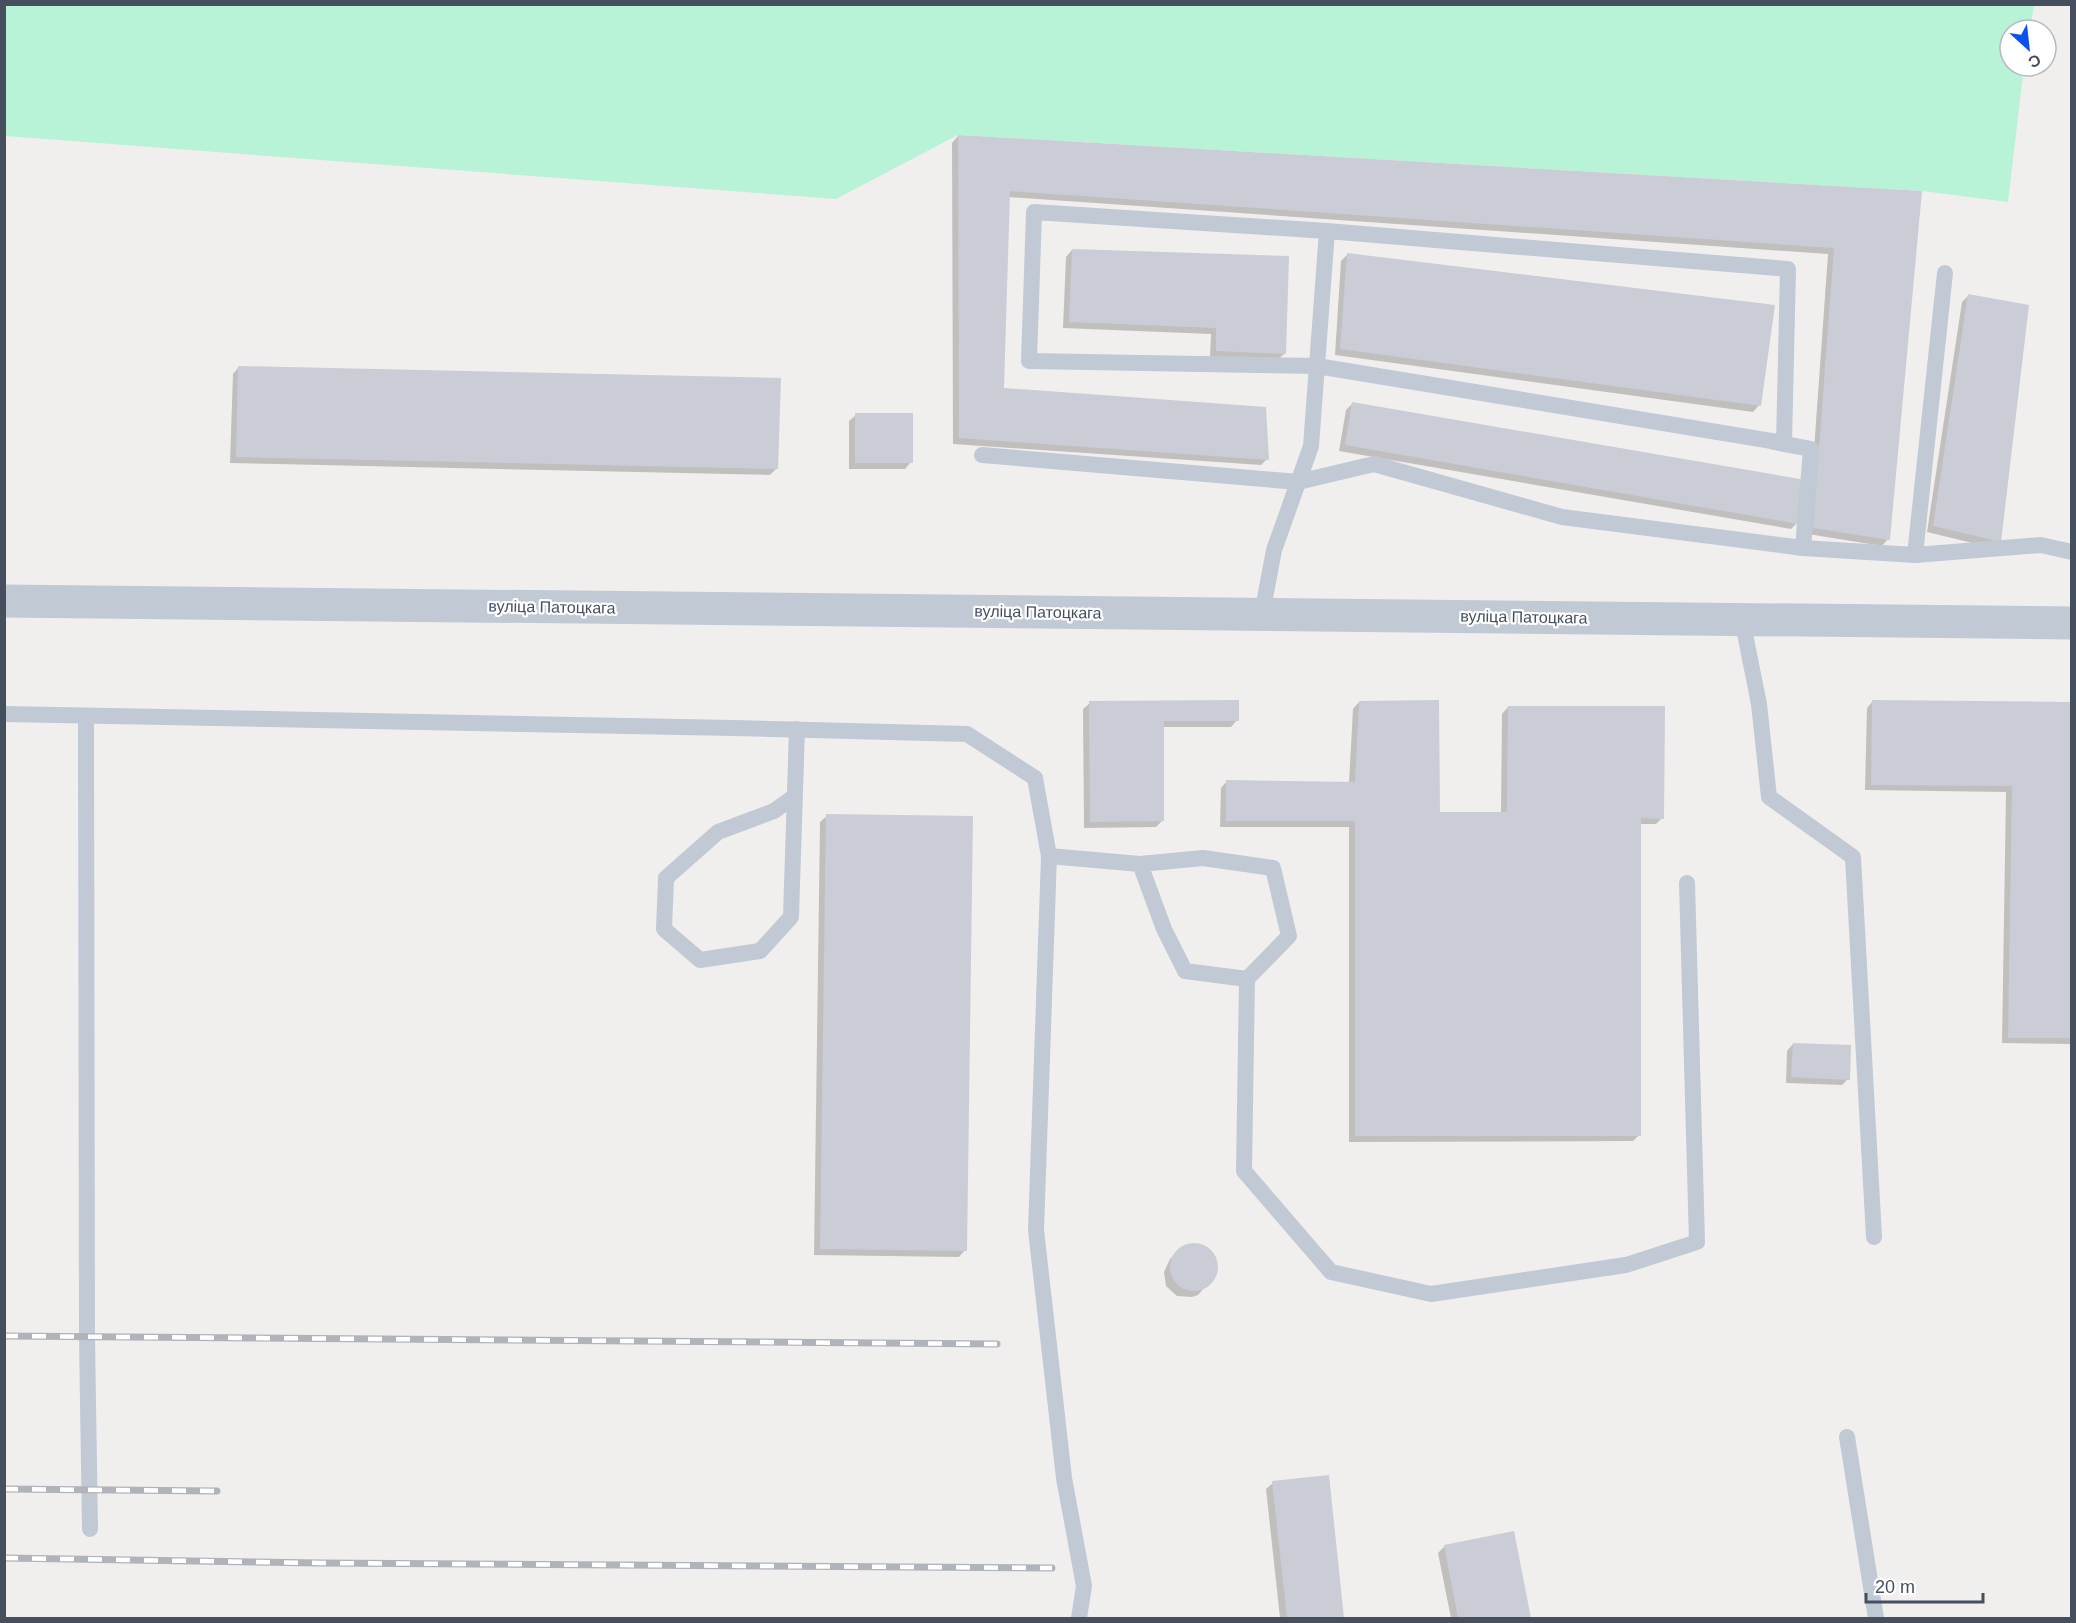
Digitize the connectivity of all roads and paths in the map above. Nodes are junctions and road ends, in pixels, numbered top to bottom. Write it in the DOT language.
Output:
graph roads {
  1 [pos="1327,231"];
  2 [pos="1945,273"];
  3 [pos="1317,366"];
  4 [pos="1774,442"];
  5 [pos="981,455"];
  6 [pos="1298,482"];
  7 [pos="1803,548"];
  8 [pos="2072,552"];
  9 [pos="1915,555"];
  10 [pos="4,601"];
  11 [pos="1262,614"];
  12 [pos="1742,619"];
  13 [pos="2072,623"];
  14 [pos="4,714"];
  15 [pos="86,716"];
  16 [pos="797,729"];
  17 [pos="795,796"];
  18 [pos="1049,856"];
  19 [pos="1140,864"];
  20 [pos="1687,883"];
  21 [pos="1247,979"];
  22 [pos="1874,1237"];
  23 [pos="1847,1437"];
  24 [pos="90,1529"];
  25 [pos="1079,1618"];
  26 [pos="1876,1618"];
  1 -- 3 [label="lane"];
  1 -- 3 [label="lane"];
  1 -- 4 [label="lane"];
  2 -- 9 [label="lane"];
  3 -- 4 [label="lane"];
  3 -- 6 [label="lane"];
  4 -- 7 [label="lane"];
  5 -- 6 [label="lane"];
  6 -- 7 [label="lane"];
  6 -- 11 [label="lane"];
  7 -- 9 [label="lane"];
  8 -- 9 [label="lane"];
  10 -- 11 [label="street, вуліца Патоцкага"];
  11 -- 12 [label="street, вуліца Патоцкага"];
  12 -- 13 [label="street, вуліца Патоцкага"];
  12 -- 22 [label="lane"];
  14 -- 15 [label="lane"];
  15 -- 16 [label="lane"];
  15 -- 24 [label="lane"];
  16 -- 17 [label="lane"];
  16 -- 18 [label="lane"];
  17 -- 17 [label="lane"];
  18 -- 19 [label="lane"];
  18 -- 25 [label="lane"];
  19 -- 21 [label="lane"];
  19 -- 21 [label="lane"];
  20 -- 21 [label="lane"];
  23 -- 26 [label="lane"];
}
